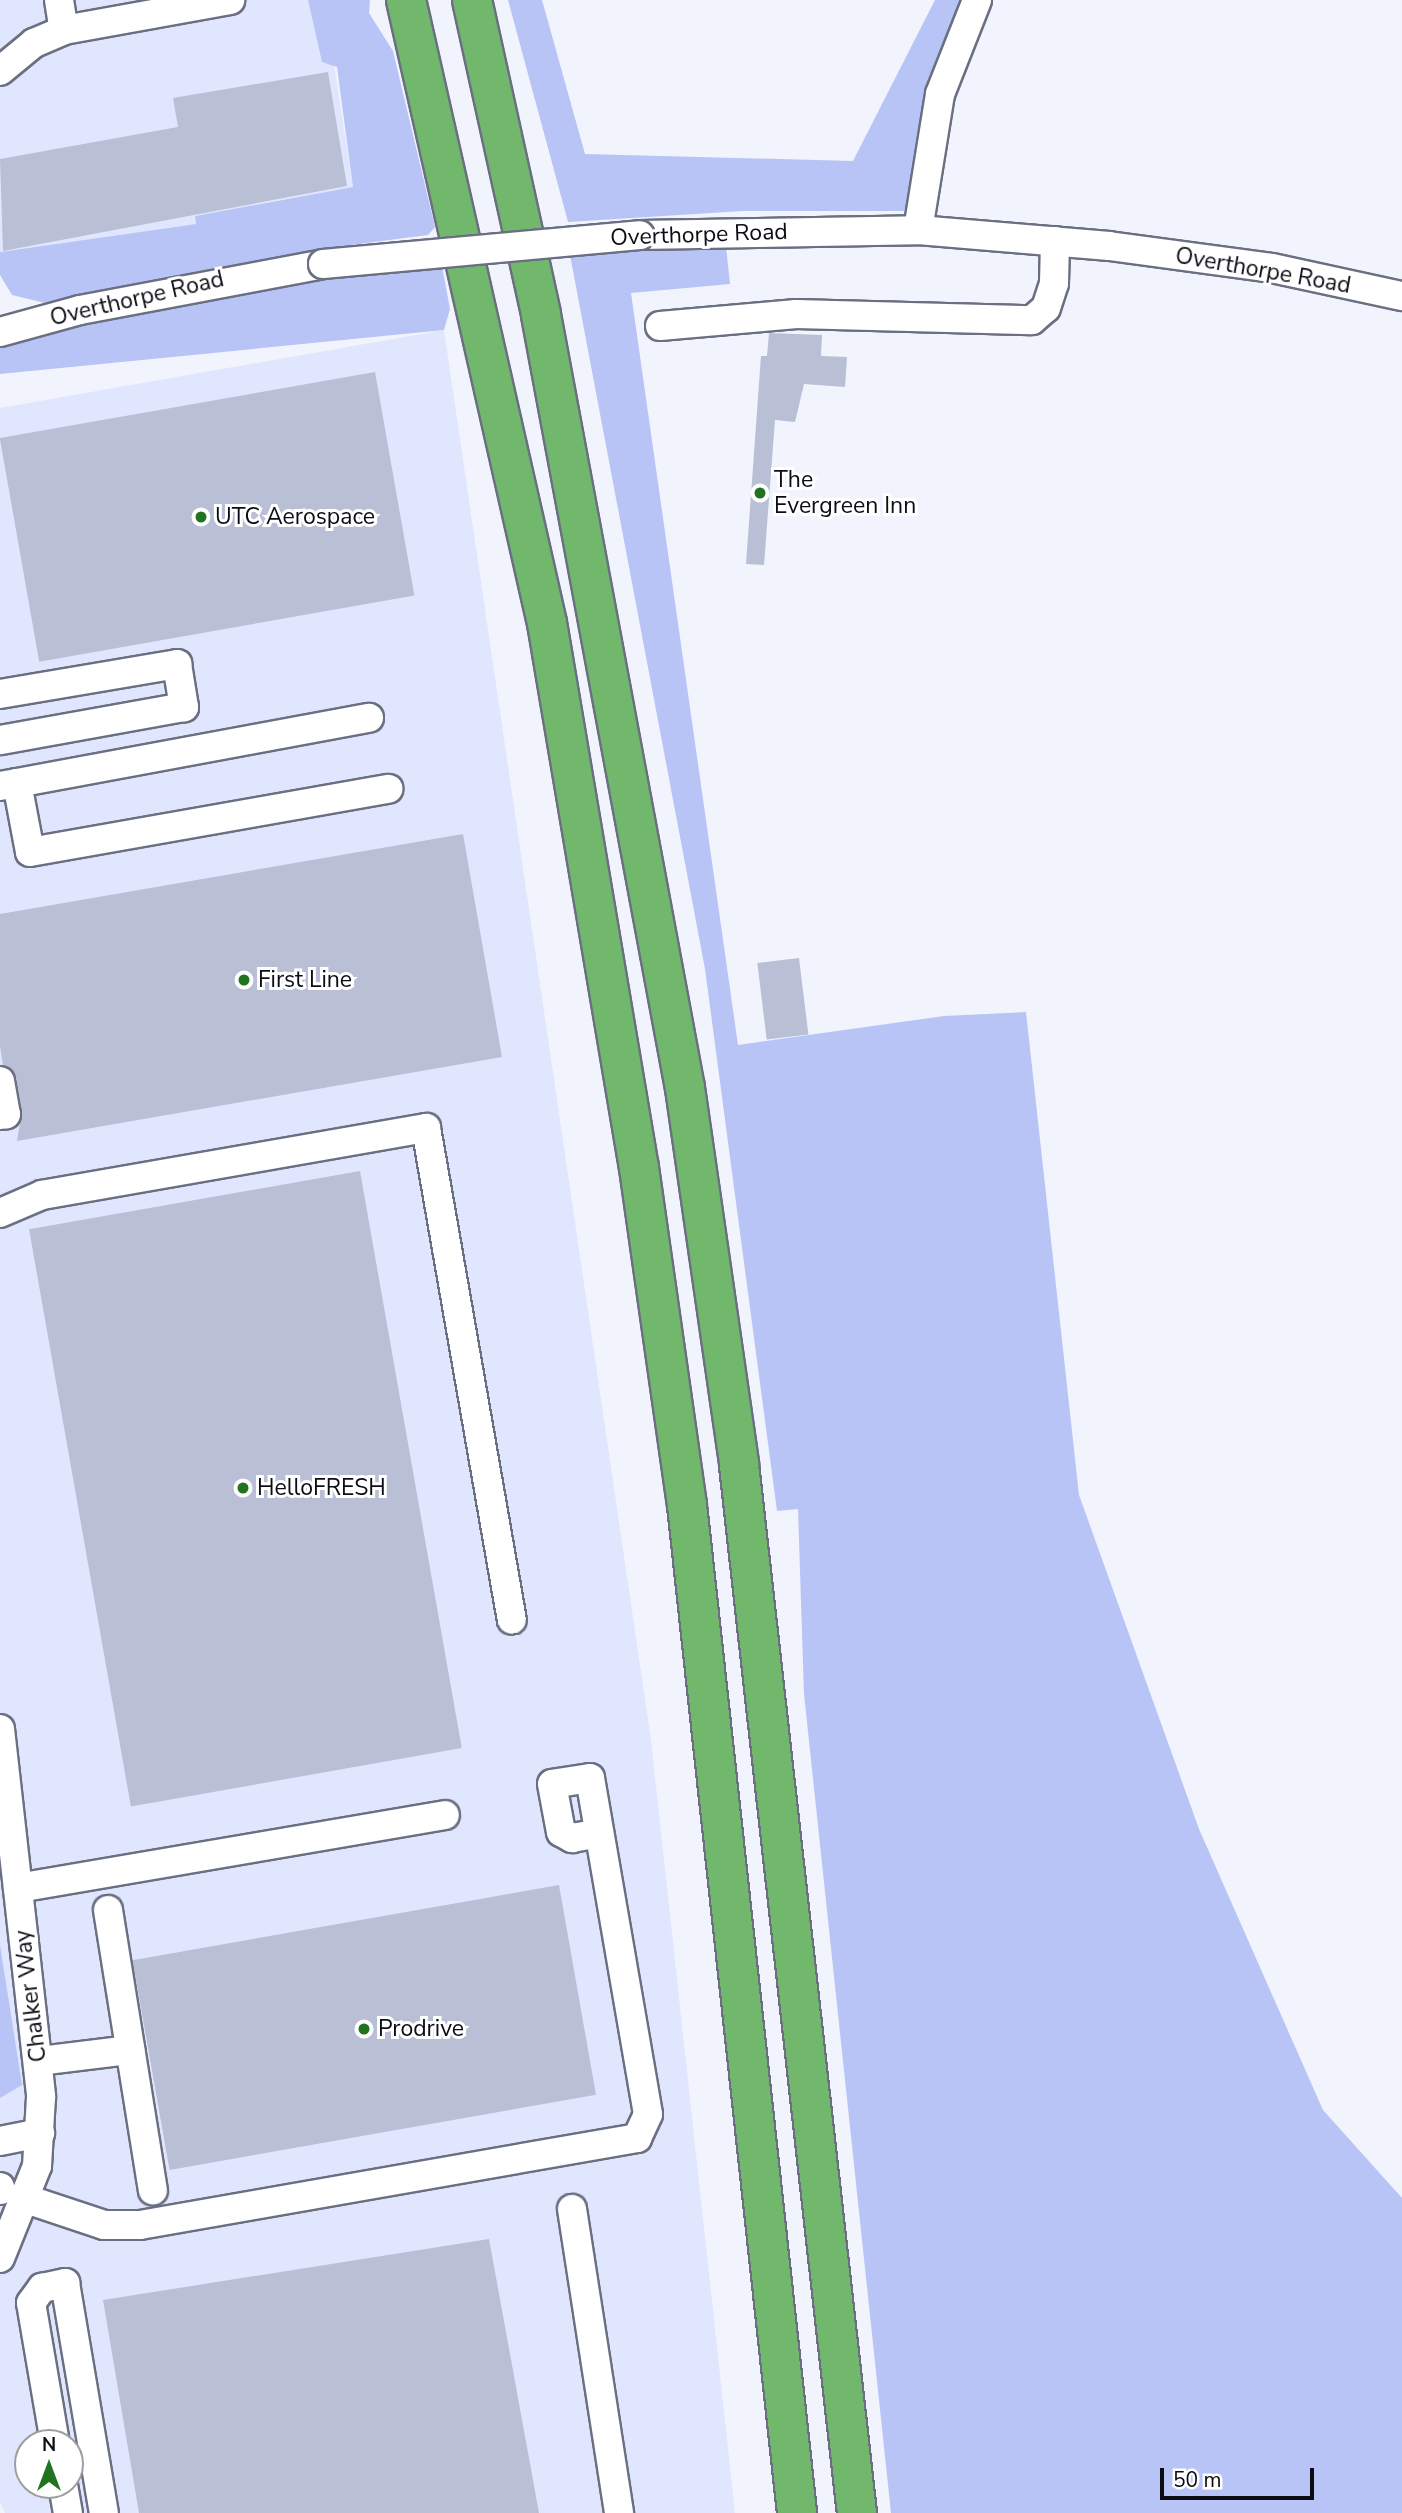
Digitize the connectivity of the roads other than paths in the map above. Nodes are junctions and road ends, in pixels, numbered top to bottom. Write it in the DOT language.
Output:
graph roads {
  1 [pos="59,0"];
  2 [pos="230,0"];
  3 [pos="406,0"];
  4 [pos="472,0"];
  5 [pos="977,0"];
  6 [pos="64,30"];
  7 [pos="0,71"];
  8 [pos="918,230"];
  9 [pos="1055,241"];
  10 [pos="1402,296"];
  11 [pos="660,326"];
  12 [pos="0,332"];
  13 [pos="0,694"];
  14 [pos="369,718"];
  15 [pos="0,740"];
  16 [pos="8,784"];
  17 [pos="388,789"];
  18 [pos="0,1081"];
  19 [pos="0,1115"];
  20 [pos="0,1213"];
  21 [pos="512,1620"];
  22 [pos="0,1729"];
  23 [pos="445,1815"];
  24 [pos="599,1833"];
  25 [pos="18,1888"];
  26 [pos="108,1910"];
  27 [pos="130,2050"];
  28 [pos="40,2061"];
  29 [pos="40,2133"];
  30 [pos="0,2141"];
  31 [pos="153,2190"];
  32 [pos="9,2192"];
  33 [pos="572,2209"];
  34 [pos="0,2258"];
  35 [pos="53,2429"];
  36 [pos="104,2513"];
  37 [pos="619,2513"];
  38 [pos="797,2513"];
  39 [pos="857,2513"];
  1 -- 6 [label="street"];
  2 -- 6 [label="street"];
  3 -- 38 [label="highway"];
  4 -- 39 [label="highway"];
  5 -- 8 [label="street"];
  6 -- 7 [label="street"];
  8 -- 9 [label="street, Overthorpe Road"];
  8 -- 12 [label="street, Overthorpe Road, bridge"];
  9 -- 10 [label="street, Overthorpe Road"];
  9 -- 11 [label="street"];
  13 -- 15 [label="street"];
  14 -- 16 [label="street"];
  16 -- 17 [label="street"];
  18 -- 19 [label="street"];
  20 -- 21 [label="street"];
  22 -- 25 [label="street, Chalker Way"];
  23 -- 25 [label="street"];
  24 -- 32 [label="street"];
  25 -- 28 [label="street, Chalker Way"];
  26 -- 27 [label="street"];
  27 -- 28 [label="street"];
  27 -- 31 [label="street"];
  28 -- 29 [label="street, Chalker Way"];
  29 -- 30 [label="street"];
  29 -- 32 [label="street, Chalker Way"];
  32 -- 34 [label="street, Chalker Way"];
  33 -- 37 [label="street"];
  35 -- 36 [label="street"];
}
